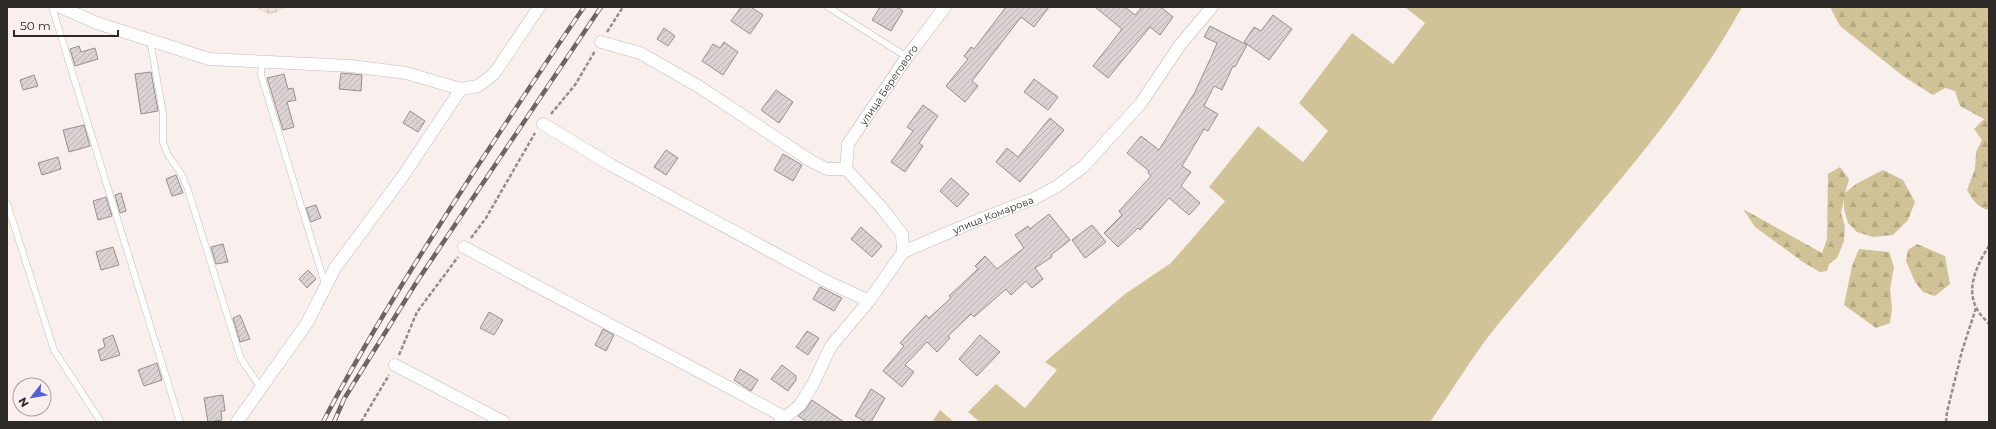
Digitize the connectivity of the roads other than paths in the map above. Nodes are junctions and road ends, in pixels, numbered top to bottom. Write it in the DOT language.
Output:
graph roads {
  1 [pos="52,7"];
  2 [pos="60,7"];
  3 [pos="539,7"];
  4 [pos="828,7"];
  5 [pos="945,7"];
  6 [pos="1212,7"];
  7 [pos="150,40"];
  8 [pos="601,42"];
  9 [pos="907,57"];
  10 [pos="262,62"];
  11 [pos="461,89"];
  12 [pos="543,124"];
  13 [pos="846,169"];
  14 [pos="7,203"];
  15 [pos="464,247"];
  16 [pos="903,252"];
  17 [pos="326,286"];
  18 [pos="869,301"];
  19 [pos="395,365"];
  20 [pos="261,388"];
  21 [pos="782,420"];
  22 [pos="101,422"];
  23 [pos="180,422"];
  24 [pos="237,422"];
  25 [pos="504,422"];
  1 -- 23 [label="lane"];
  2 -- 7 [label="street"];
  3 -- 11 [label="street"];
  4 -- 9 [label="lane"];
  5 -- 9 [label="street, улица Берегового"];
  6 -- 16 [label="street, улица Комарова"];
  7 -- 10 [label="street"];
  7 -- 20 [label="lane"];
  8 -- 13 [label="street"];
  9 -- 13 [label="street, улица Берегового"];
  10 -- 11 [label="street"];
  10 -- 17 [label="lane"];
  11 -- 17 [label="street"];
  12 -- 18 [label="street"];
  13 -- 16 [label="street"];
  14 -- 22 [label="lane"];
  15 -- 21 [label="street"];
  16 -- 18 [label="street"];
  17 -- 20 [label="street"];
  18 -- 21 [label="street"];
  19 -- 25 [label="street"];
  20 -- 24 [label="street"];
}
